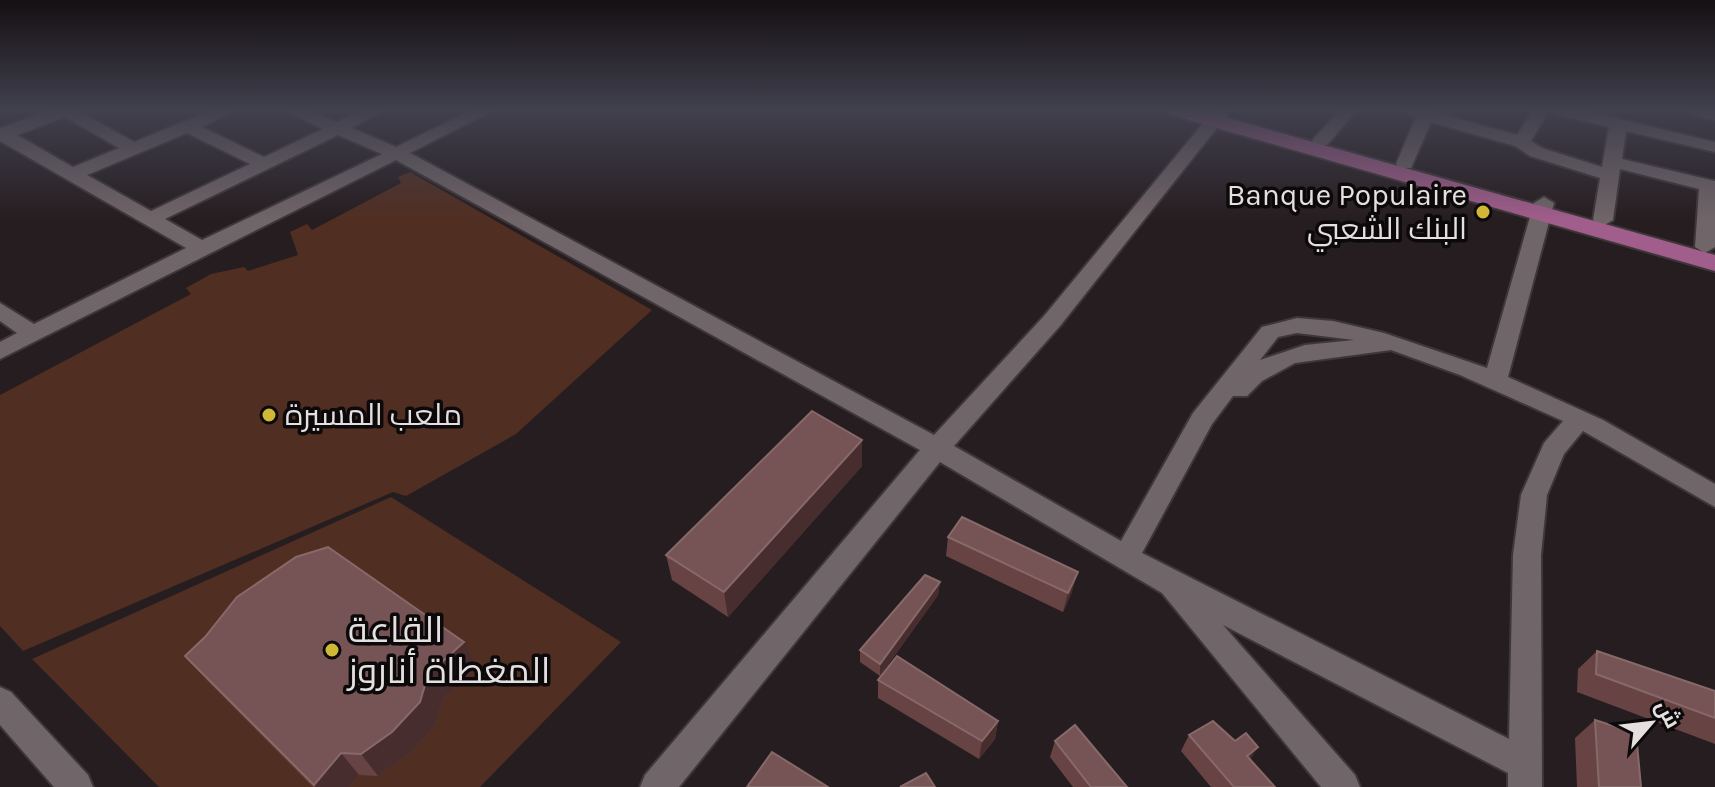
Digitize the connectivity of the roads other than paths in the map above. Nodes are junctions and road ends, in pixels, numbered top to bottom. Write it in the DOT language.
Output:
graph roads {
  1 [pos="22,147"];
  2 [pos="129,147"];
  3 [pos="138,147"];
  4 [pos="229,147"];
  5 [pos="301,147"];
  6 [pos="381,147"];
  7 [pos="413,147"];
  8 [pos="1192,147"];
  9 [pos="1330,147"];
  10 [pos="1342,147"];
  11 [pos="1409,147"];
  12 [pos="1529,147"];
  13 [pos="1614,147"];
  14 [pos="133,149"];
  15 [pos="398,154"];
  16 [pos="264,164"];
  17 [pos="1405,164"];
  18 [pos="1611,168"];
  19 [pos="71,175"];
  20 [pos="1711,195"];
  21 [pos="1543,209"];
  22 [pos="150,219"];
  23 [pos="1603,220"];
  24 [pos="201,248"];
  25 [pos="1712,253"];
  26 [pos="0,310"];
  27 [pos="33,334"];
  28 [pos="0,351"];
  29 [pos="1495,381"];
  30 [pos="1579,419"];
  31 [pos="937,448"];
  32 [pos="1715,497"];
  33 [pos="1127,555"];
  34 [pos="1168,582"];
  35 [pos="0,702"];
  36 [pos="1526,776"];
  37 [pos="76,787"];
  38 [pos="657,787"];
  39 [pos="1343,787"];
  1 -- 19 [label="street"];
  2 -- 14 [label="street"];
  3 -- 14 [label="street"];
  4 -- 16 [label="street"];
  5 -- 16 [label="street"];
  6 -- 15 [label="street"];
  7 -- 15 [label="street"];
  8 -- 31 [label="street"];
  9 -- 21 [label="main road"];
  10 -- 17 [label="main road"];
  11 -- 17 [label="street"];
  12 -- 18 [label="street"];
  13 -- 18 [label="street"];
  14 -- 19 [label="street"];
  15 -- 24 [label="street"];
  15 -- 31 [label="street"];
  16 -- 22 [label="street"];
  17 -- 21 [label="main road"];
  18 -- 20 [label="street"];
  18 -- 23 [label="street"];
  19 -- 22 [label="street"];
  20 -- 25 [label="street"];
  21 -- 23 [label="main road"];
  21 -- 25 [label="main road"];
  21 -- 29 [label="street"];
  22 -- 24 [label="street"];
  23 -- 25 [label="main road"];
  24 -- 27 [label="street"];
  26 -- 27 [label="street"];
  27 -- 28 [label="street"];
  29 -- 30 [label="street"];
  29 -- 33 [label="street"];
  30 -- 32 [label="street"];
  30 -- 36 [label="street"];
  31 -- 33 [label="street"];
  31 -- 38 [label="street"];
  33 -- 34 [label="street"];
  34 -- 36 [label="street"];
  34 -- 39 [label="street"];
  35 -- 37 [label="street"];
}
